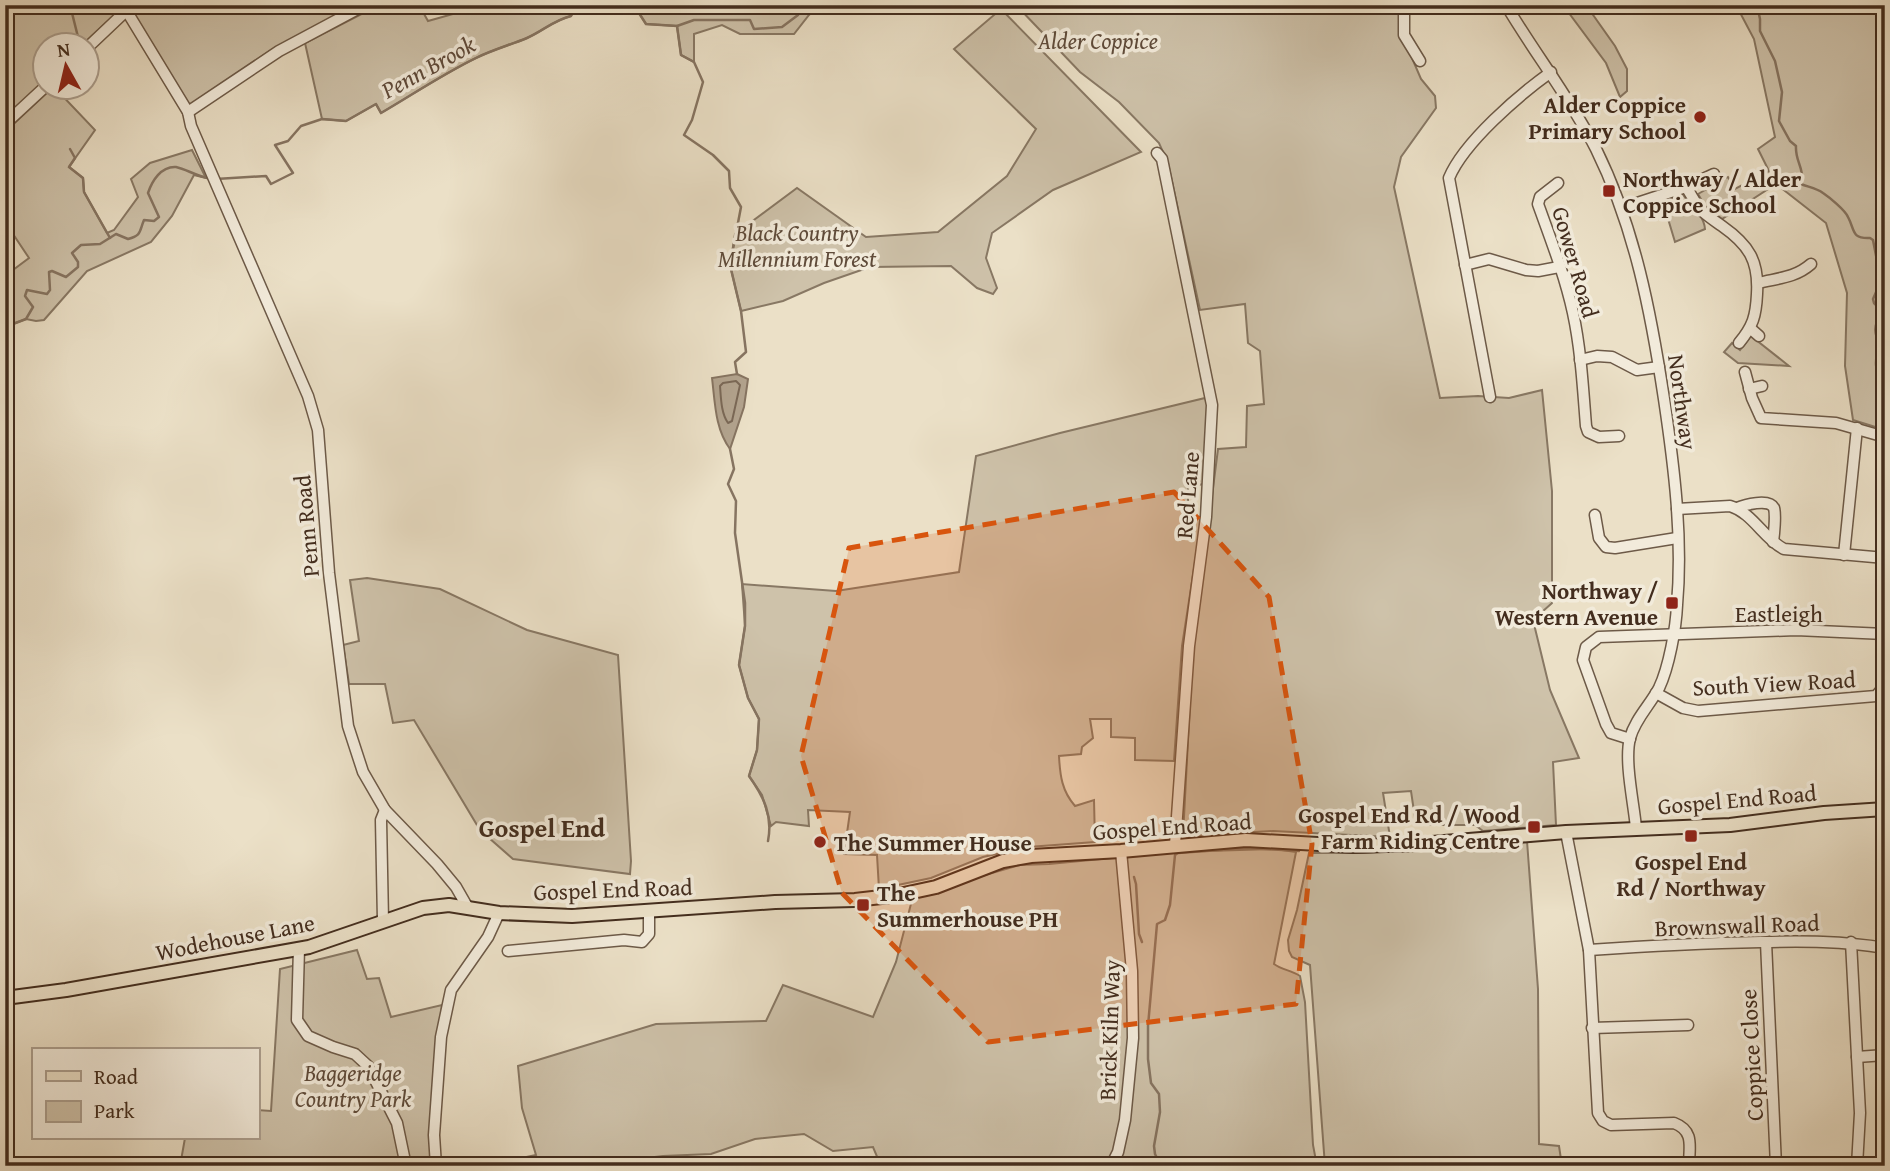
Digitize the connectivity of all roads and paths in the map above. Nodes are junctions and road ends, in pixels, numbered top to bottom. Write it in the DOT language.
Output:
graph roads {
  1 [pos="365,5"];
  2 [pos="1404,5"];
  3 [pos="1506,5"];
  4 [pos="125,8"];
  5 [pos="102,32"];
  6 [pos="1420,61"];
  7 [pos="1551,72"];
  8 [pos="32,99"];
  9 [pos="188,112"];
  10 [pos="5,124"];
  11 [pos="1157,153"];
  12 [pos="1714,174"];
  13 [pos="1558,183"];
  14 [pos="1686,187"];
  15 [pos="1622,208"];
  16 [pos="1811,264"];
  17 [pos="1465,265"];
  18 [pos="1559,267"];
  19 [pos="1758,283"];
  20 [pos="1751,329"];
  21 [pos="1759,336"];
  22 [pos="1739,343"];
  23 [pos="1580,360"];
  24 [pos="1659,367"];
  25 [pos="1745,372"];
  26 [pos="1762,386"];
  27 [pos="1749,389"];
  28 [pos="1490,397"];
  29 [pos="1857,428"];
  30 [pos="1619,436"];
  31 [pos="1885,437"];
  32 [pos="1737,508"];
  33 [pos="1677,509"];
  34 [pos="1595,515"];
  35 [pos="1677,538"];
  36 [pos="1773,542"];
  37 [pos="1843,555"];
  38 [pos="1885,558"];
  39 [pos="1673,633"];
  40 [pos="1885,634"];
  41 [pos="1885,677"];
  42 [pos="1656,694"];
  43 [pos="1630,739"];
  44 [pos="1885,809"];
  45 [pos="385,810"];
  46 [pos="1636,828"];
  47 [pos="1566,832"];
  48 [pos="1175,845"];
  49 [pos="1121,850"];
  50 [pos="468,908"];
  51 [pos="649,911"];
  52 [pos="499,913"];
  53 [pos="383,921"];
  54 [pos="1766,942"];
  55 [pos="1851,942"];
  56 [pos="299,948"];
  57 [pos="1885,948"];
  58 [pos="1589,950"];
  59 [pos="508,951"];
  60 [pos="5,998"];
  61 [pos="1688,1025"];
  62 [pos="1592,1028"];
  63 [pos="1885,1055"];
  64 [pos="1857,1057"];
  65 [pos="406,1166"];
  66 [pos="436,1166"];
  67 [pos="1111,1166"];
  68 [pos="1689,1166"];
  69 [pos="1776,1166"];
  70 [pos="1857,1166"];
  1 -- 9 [label="street"];
  2 -- 6 [label="street"];
  3 -- 7 [label="street, Northway"];
  4 -- 5 [label="street"];
  4 -- 9 [label="street, Penn Road"];
  7 -- 15 [label="street, Northway"];
  7 -- 17 [label="street"];
  8 -- 10 [label="street"];
  9 -- 45 [label="street, Penn Road"];
  11 -- 48 [label="street, Red Lane"];
  12 -- 14 [label="street"];
  13 -- 18 [label="street, Gower Road"];
  14 -- 15 [label="street"];
  14 -- 19 [label="street"];
  15 -- 24 [label="street, Northway"];
  16 -- 19 [label="street"];
  17 -- 18 [label="street"];
  17 -- 28 [label="street"];
  18 -- 23 [label="street, Gower Road"];
  19 -- 20 [label="street"];
  20 -- 21 [label="street"];
  20 -- 22 [label="street"];
  23 -- 24 [label="street"];
  23 -- 30 [label="street, Gower Road"];
  24 -- 33 [label="street, Northway"];
  25 -- 27 [label="street"];
  26 -- 27 [label="street"];
  27 -- 29 [label="street"];
  29 -- 31 [label="street"];
  29 -- 37 [label="street"];
  32 -- 33 [label="street"];
  32 -- 36 [label="street"];
  32 -- 36 [label="street"];
  33 -- 35 [label="street, Northway"];
  34 -- 35 [label="street"];
  35 -- 39 [label="street, Northway"];
  36 -- 37 [label="street"];
  37 -- 38 [label="street"];
  39 -- 40 [label="street, Eastleigh"];
  39 -- 42 [label="street, Northway"];
  39 -- 43 [label="street, Eastleigh"];
  41 -- 42 [label="street, South View Road"];
  42 -- 43 [label="street, Northway"];
  43 -- 46 [label="street, Northway"];
  44 -- 46 [label="main road, Gospel End Road"];
  45 -- 50 [label="street, Penn Road"];
  45 -- 53 [label="street"];
  46 -- 47 [label="main road, Gospel End Road"];
  47 -- 48 [label="main road, Gospel End Road"];
  47 -- 58 [label="street"];
  48 -- 49 [label="main road, Gospel End Road"];
  49 -- 51 [label="main road, Gospel End Road"];
  49 -- 67 [label="street, Brick Kiln Way"];
  50 -- 52 [label="main road, Gospel End Road"];
  50 -- 53 [label="main road, Wodehouse Lane"];
  51 -- 52 [label="main road, Gospel End Road"];
  51 -- 59 [label="street"];
  52 -- 66 [label="street"];
  53 -- 56 [label="main road, Wodehouse Lane"];
  54 -- 55 [label="street, Brownswall Road"];
  54 -- 58 [label="street, Brownswall Road"];
  54 -- 69 [label="street, Coppice Close"];
  55 -- 57 [label="street, Brownswall Road"];
  55 -- 64 [label="street"];
  56 -- 60 [label="main road, Wodehouse Lane"];
  56 -- 65 [label="street"];
  58 -- 62 [label="street"];
  61 -- 62 [label="street"];
  62 -- 68 [label="street"];
  63 -- 64 [label="street"];
  64 -- 70 [label="street"];
}
